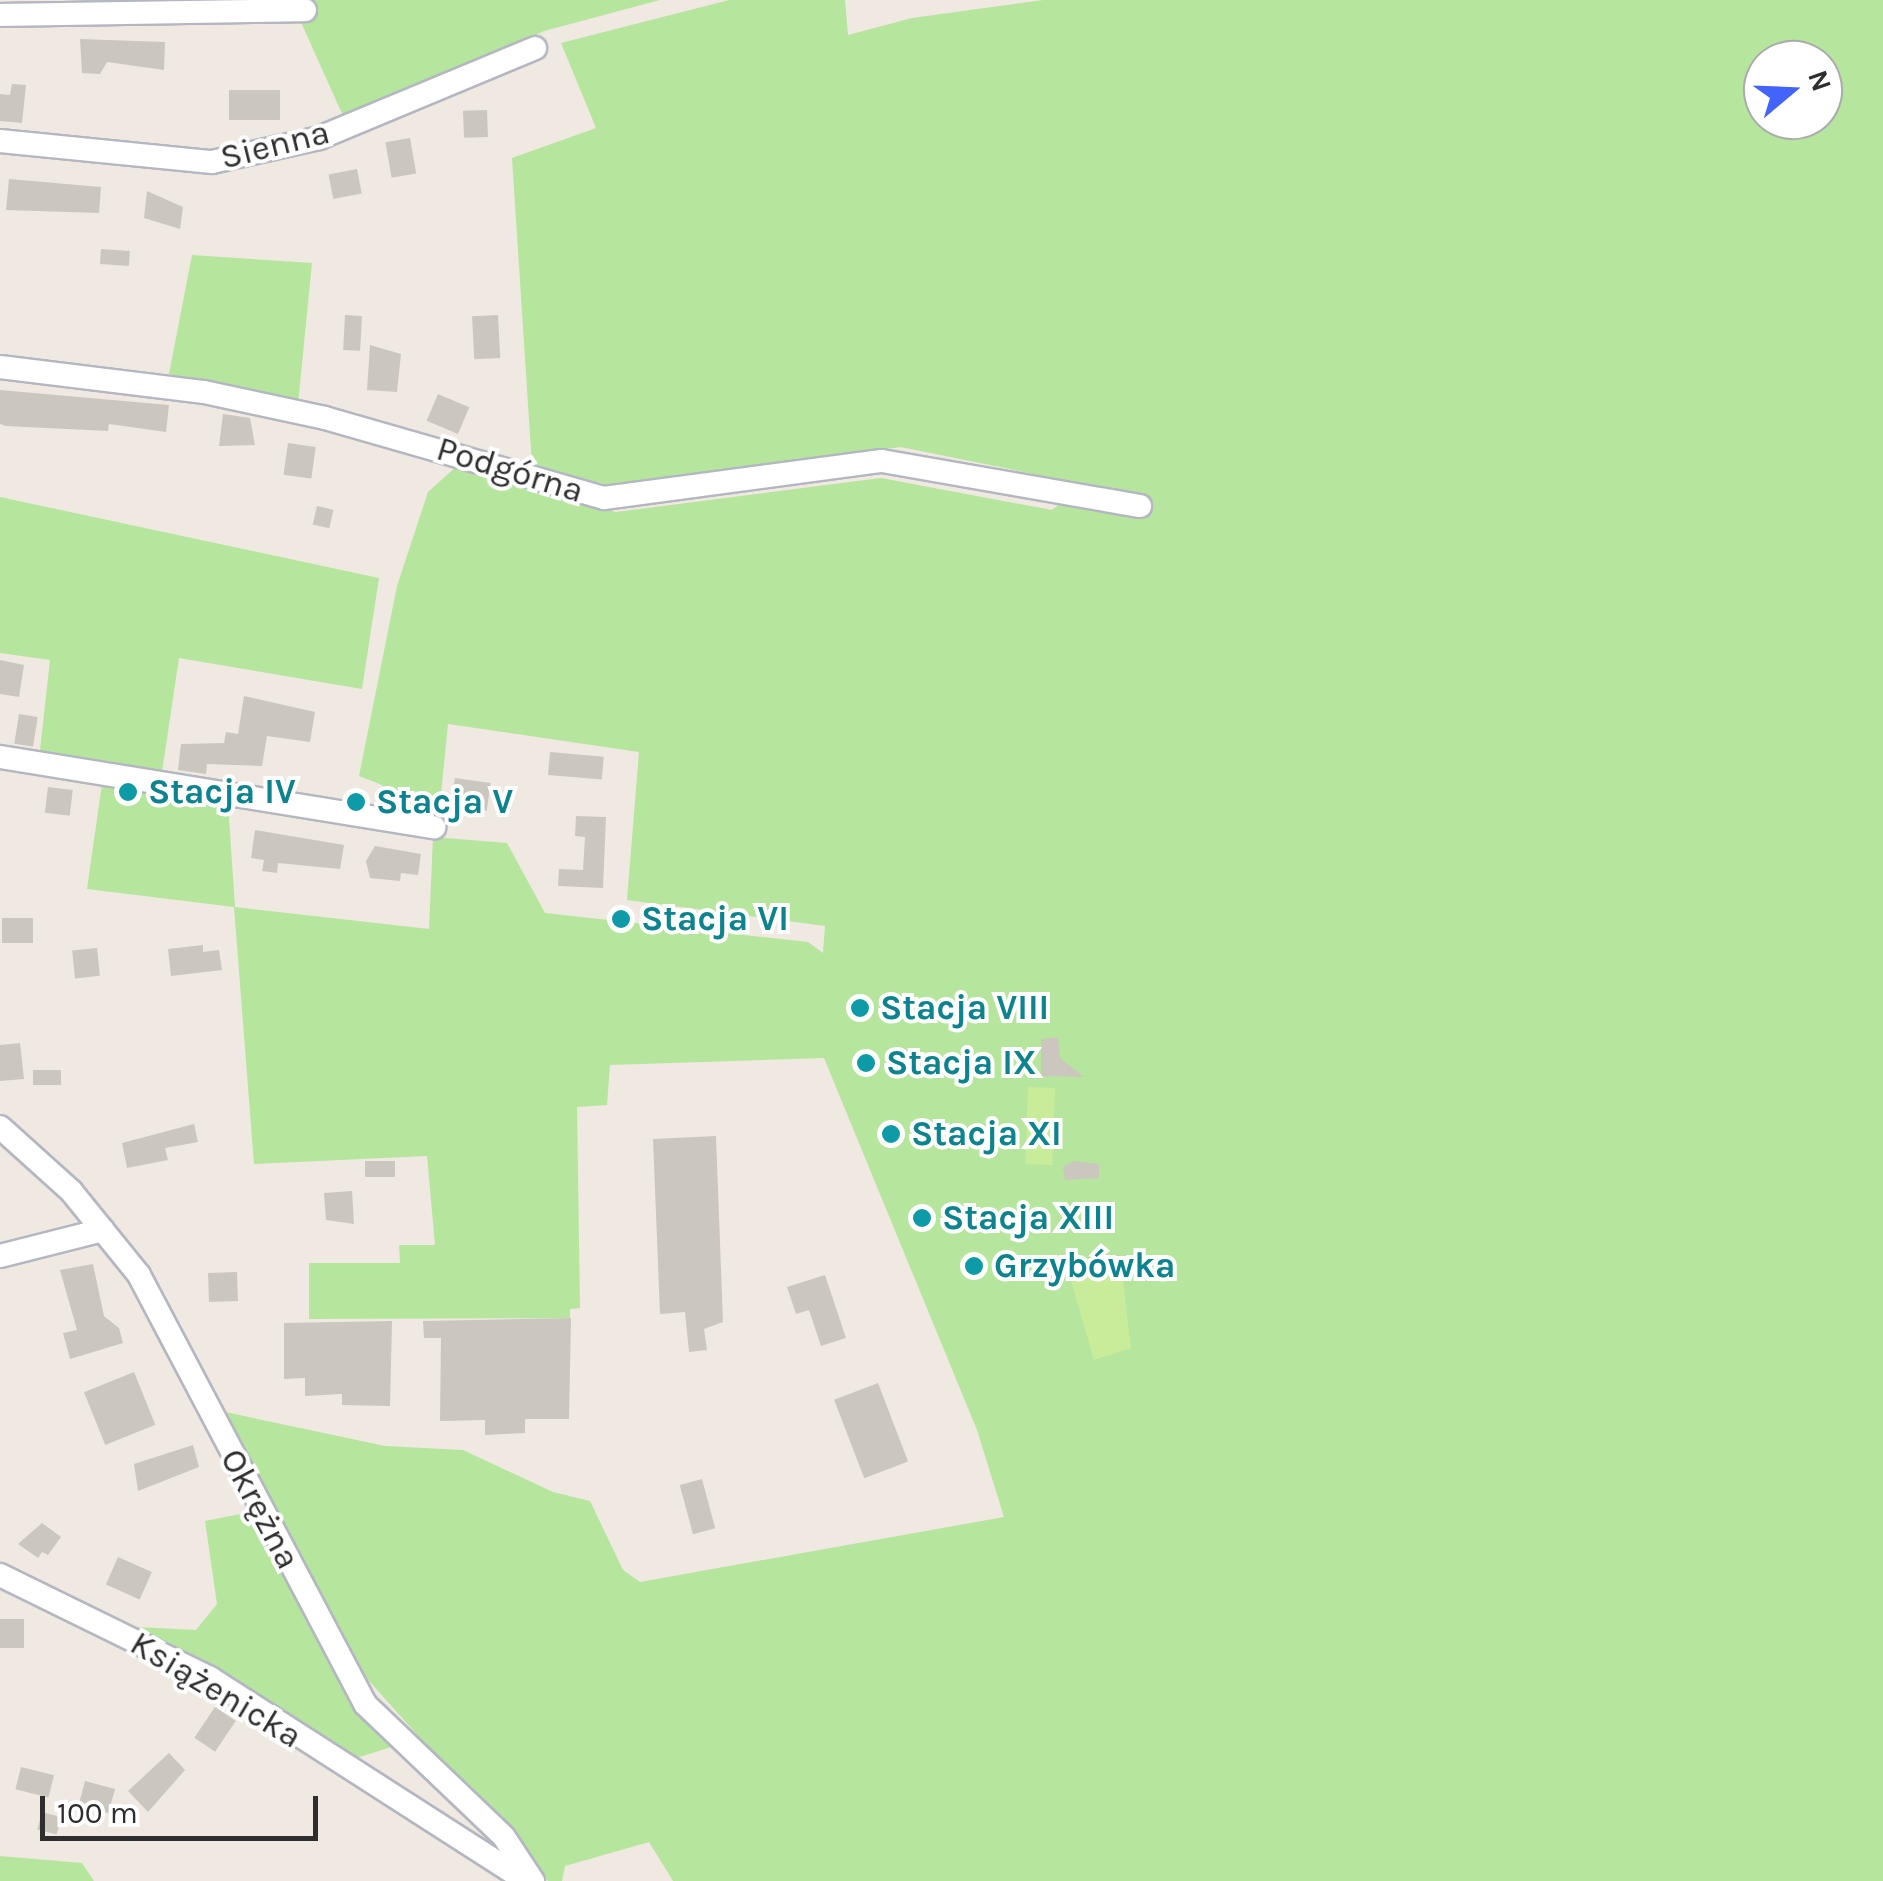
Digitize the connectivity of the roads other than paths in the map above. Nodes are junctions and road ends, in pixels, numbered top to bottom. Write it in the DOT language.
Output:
graph roads {
  1 [pos="304,10"];
  2 [pos="0,15"];
  3 [pos="535,48"];
  4 [pos="0,141"];
  5 [pos="0,367"];
  6 [pos="1140,506"];
  7 [pos="0,757"];
  8 [pos="434,827"];
  9 [pos="0,1127"];
  10 [pos="103,1230"];
  11 [pos="0,1256"];
  12 [pos="0,1575"];
  13 [pos="514,1849"];
  14 [pos="491,1860"];
  15 [pos="530,1881"];
  1 -- 2 [label="street"];
  3 -- 4 [label="street, Sienna"];
  5 -- 6 [label="street, Podgórna"];
  7 -- 8 [label="street"];
  9 -- 10 [label="street, Okrężna"];
  10 -- 11 [label="street"];
  10 -- 13 [label="street, Okrężna"];
  12 -- 14 [label="street, Książenicka"];
  13 -- 14 [label="street"];
  13 -- 15 [label="street, Okrężna"];
  14 -- 15 [label="street, Książenicka"];
}
